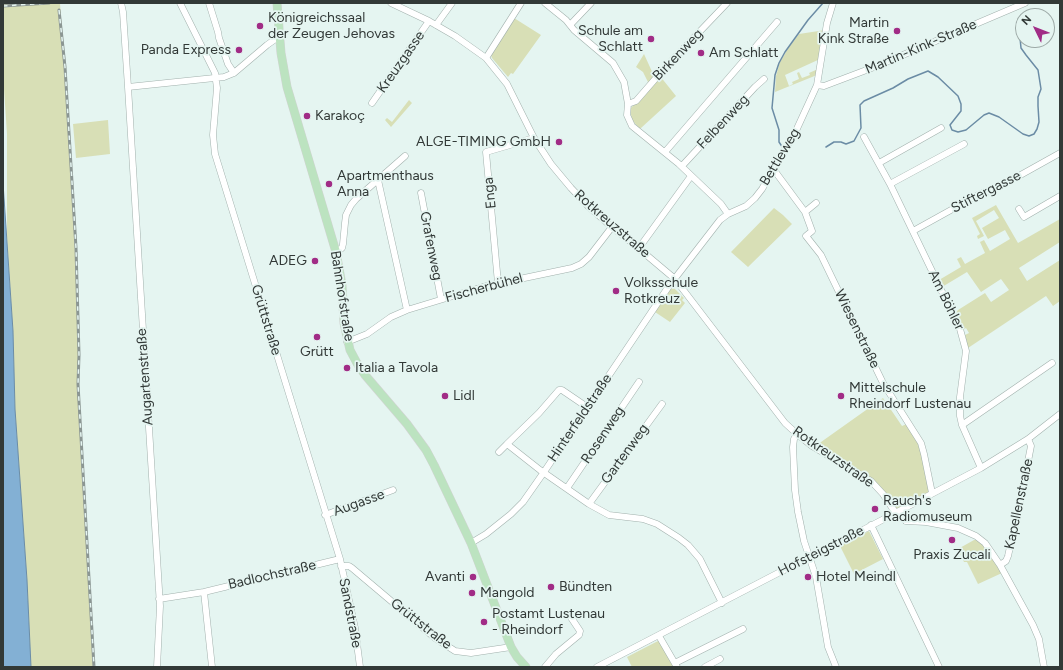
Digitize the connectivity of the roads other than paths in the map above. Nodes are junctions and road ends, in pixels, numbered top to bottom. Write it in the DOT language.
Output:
graph roads {
  1 [pos="121,3"];
  2 [pos="209,3"];
  3 [pos="277,3"];
  4 [pos="391,3"];
  5 [pos="452,3"];
  6 [pos="521,3"];
  7 [pos="545,3"];
  8 [pos="591,3"];
  9 [pos="727,3"];
  10 [pos="833,3"];
  11 [pos="1025,3"];
  12 [pos="180,4"];
  13 [pos="399,5"];
  14 [pos="429,21"];
  15 [pos="777,22"];
  16 [pos="436,25"];
  17 [pos="570,25"];
  18 [pos="279,38"];
  19 [pos="486,58"];
  20 [pos="234,73"];
  21 [pos="216,78"];
  22 [pos="764,79"];
  23 [pos="817,85"];
  24 [pos="128,87"];
  25 [pos="372,102"];
  26 [pos="628,104"];
  27 [pos="941,128"];
  28 [pos="864,137"];
  29 [pos="534,138"];
  30 [pos="964,144"];
  31 [pos="665,152"];
  32 [pos="1060,153"];
  33 [pos="405,156"];
  34 [pos="879,163"];
  35 [pos="682,166"];
  36 [pos="774,170"];
  37 [pos="691,176"];
  38 [pos="378,180"];
  39 [pos="890,184"];
  40 [pos="421,193"];
  41 [pos="1060,196"];
  42 [pos="816,203"];
  43 [pos="1019,209"];
  44 [pos="805,212"];
  45 [pos="728,214"];
  46 [pos="612,227"];
  47 [pos="913,231"];
  48 [pos="639,248"];
  49 [pos="336,252"];
  50 [pos="675,279"];
  51 [pos="498,283"];
  52 [pos="441,299"];
  53 [pos="407,310"];
  54 [pos="347,342"];
  55 [pos="1052,364"];
  56 [pos="639,382"];
  57 [pos="662,404"];
  58 [pos="587,407"];
  59 [pos="1060,414"];
  60 [pos="962,424"];
  61 [pos="796,434"];
  62 [pos="1028,439"];
  63 [pos="507,444"];
  64 [pos="499,452"];
  65 [pos="980,468"];
  66 [pos="544,472"];
  67 [pos="567,488"];
  68 [pos="393,490"];
  69 [pos="932,493"];
  70 [pos="589,504"];
  71 [pos="895,512"];
  72 [pos="325,515"];
  73 [pos="906,521"];
  74 [pos="871,525"];
  75 [pos="471,543"];
  76 [pos="809,557"];
  77 [pos="340,559"];
  78 [pos="1000,565"];
  79 [pos="341,566"];
  80 [pos="204,592"];
  81 [pos="159,599"];
  82 [pos="722,602"];
  83 [pos="570,616"];
  84 [pos="743,629"];
  85 [pos="659,636"];
  86 [pos="511,647"];
  87 [pos="720,659"];
  88 [pos="676,665"];
  89 [pos="157,667"];
  90 [pos="212,667"];
  91 [pos="360,667"];
  92 [pos="526,667"];
  93 [pos="545,667"];
  94 [pos="597,667"];
  95 [pos="705,667"];
  96 [pos="836,667"];
  97 [pos="939,667"];
  98 [pos="1044,667"];
  1 -- 24 [label="street, Augartenstraße"];
  2 -- 20 [label="street"];
  3 -- 18 [label="main road, Bahnhofstraße"];
  4 -- 13 [label="street, Rotkreuzstraße"];
  5 -- 16 [label="street"];
  6 -- 19 [label="street"];
  7 -- 17 [label="street"];
  8 -- 17 [label="street"];
  9 -- 26 [label="street, Birkenweg"];
  10 -- 23 [label="street, Bettleweg"];
  11 -- 23 [label="street, Martin-Kink-Straße"];
  12 -- 21 [label="street"];
  13 -- 14 [label="street, Rotkreuzstraße"];
  14 -- 16 [label="street, Rotkreuzstraße"];
  14 -- 25 [label="street, Kreuzgasse"];
  15 -- 31 [label="street"];
  16 -- 19 [label="street, Rotkreuzstraße"];
  17 -- 26 [label="street"];
  18 -- 20 [label="street"];
  18 -- 49 [label="main road, Bahnhofstraße"];
  19 -- 29 [label="street, Rotkreuzstraße"];
  20 -- 21 [label="street"];
  21 -- 24 [label="street"];
  21 -- 72 [label="street, Grüttstraße"];
  22 -- 35 [label="street, Felbenweg"];
  23 -- 36 [label="street, Bettleweg"];
  24 -- 81 [label="street, Augartenstraße"];
  26 -- 31 [label="street"];
  27 -- 34 [label="street"];
  28 -- 34 [label="street, Am Böhler"];
  29 -- 46 [label="street, Rotkreuzstraße"];
  29 -- 51 [label="street, Enga"];
  30 -- 39 [label="street"];
  31 -- 35 [label="street"];
  32 -- 47 [label="street, Stiftergasse"];
  33 -- 38 [label="street"];
  34 -- 39 [label="street, Am Böhler"];
  35 -- 37 [label="street"];
  36 -- 44 [label="street, Wiesenstraße"];
  36 -- 45 [label="street, Bettleweg"];
  37 -- 45 [label="street"];
  37 -- 48 [label="street"];
  38 -- 49 [label="street"];
  38 -- 53 [label="street"];
  39 -- 47 [label="street, Am Böhler"];
  40 -- 52 [label="street, Grafenweg"];
  41 -- 43 [label="street"];
  42 -- 44 [label="street"];
  44 -- 69 [label="street, Wiesenstraße"];
  45 -- 50 [label="street, Bettleweg"];
  46 -- 48 [label="street, Rotkreuzstraße"];
  46 -- 51 [label="street, Fischerbühel"];
  47 -- 60 [label="street, Am Böhler"];
  48 -- 50 [label="street, Rotkreuzstraße"];
  49 -- 54 [label="main road, Bahnhofstraße"];
  50 -- 58 [label="street, Hinterfeldstraße"];
  50 -- 61 [label="street, Rotkreuzstraße"];
  51 -- 52 [label="street, Fischerbühel"];
  52 -- 53 [label="street, Fischerbühel"];
  53 -- 54 [label="street, Fischerbühel"];
  54 -- 75 [label="main road, Bahnhofstraße"];
  55 -- 60 [label="street"];
  56 -- 67 [label="street, Rosenweg"];
  57 -- 70 [label="street, Gartenweg"];
  58 -- 63 [label="street"];
  58 -- 66 [label="street, Hinterfeldstraße"];
  59 -- 62 [label="street, Hofsteigstraße"];
  60 -- 65 [label="street, Am Böhler"];
  61 -- 71 [label="street, Rotkreuzstraße"];
  61 -- 76 [label="street"];
  62 -- 65 [label="street, Hofsteigstraße"];
  62 -- 78 [label="street, Kapellenstraße"];
  63 -- 64 [label="street"];
  63 -- 66 [label="street"];
  65 -- 69 [label="street, Hofsteigstraße"];
  66 -- 67 [label="street"];
  66 -- 75 [label="street, Hinterfeldstraße"];
  67 -- 70 [label="street"];
  68 -- 72 [label="street, Augasse"];
  69 -- 71 [label="street, Hofsteigstraße"];
  70 -- 82 [label="street"];
  71 -- 74 [label="street, Hofsteigstraße"];
  72 -- 77 [label="street, Grüttstraße"];
  73 -- 78 [label="street, Kapellenstraße"];
  74 -- 76 [label="street, Hofsteigstraße"];
  74 -- 97 [label="street"];
  75 -- 86 [label="main road, Bahnhofstraße"];
  76 -- 82 [label="street, Hofsteigstraße"];
  76 -- 96 [label="street"];
  77 -- 79 [label="street, Sandstraße"];
  77 -- 80 [label="street, Badlochstraße"];
  78 -- 98 [label="street, Kapellenstraße"];
  79 -- 86 [label="street, Grüttstraße"];
  79 -- 91 [label="street, Sandstraße"];
  80 -- 81 [label="street, Badlochstraße"];
  80 -- 90 [label="street"];
  81 -- 89 [label="street, Augartenstraße"];
  82 -- 85 [label="street, Hofsteigstraße"];
  83 -- 93 [label="street"];
  84 -- 88 [label="street"];
  85 -- 88 [label="street"];
  85 -- 94 [label="street, Hofsteigstraße"];
  86 -- 92 [label="main road, Bahnhofstraße"];
  87 -- 95 [label="street"];
}
